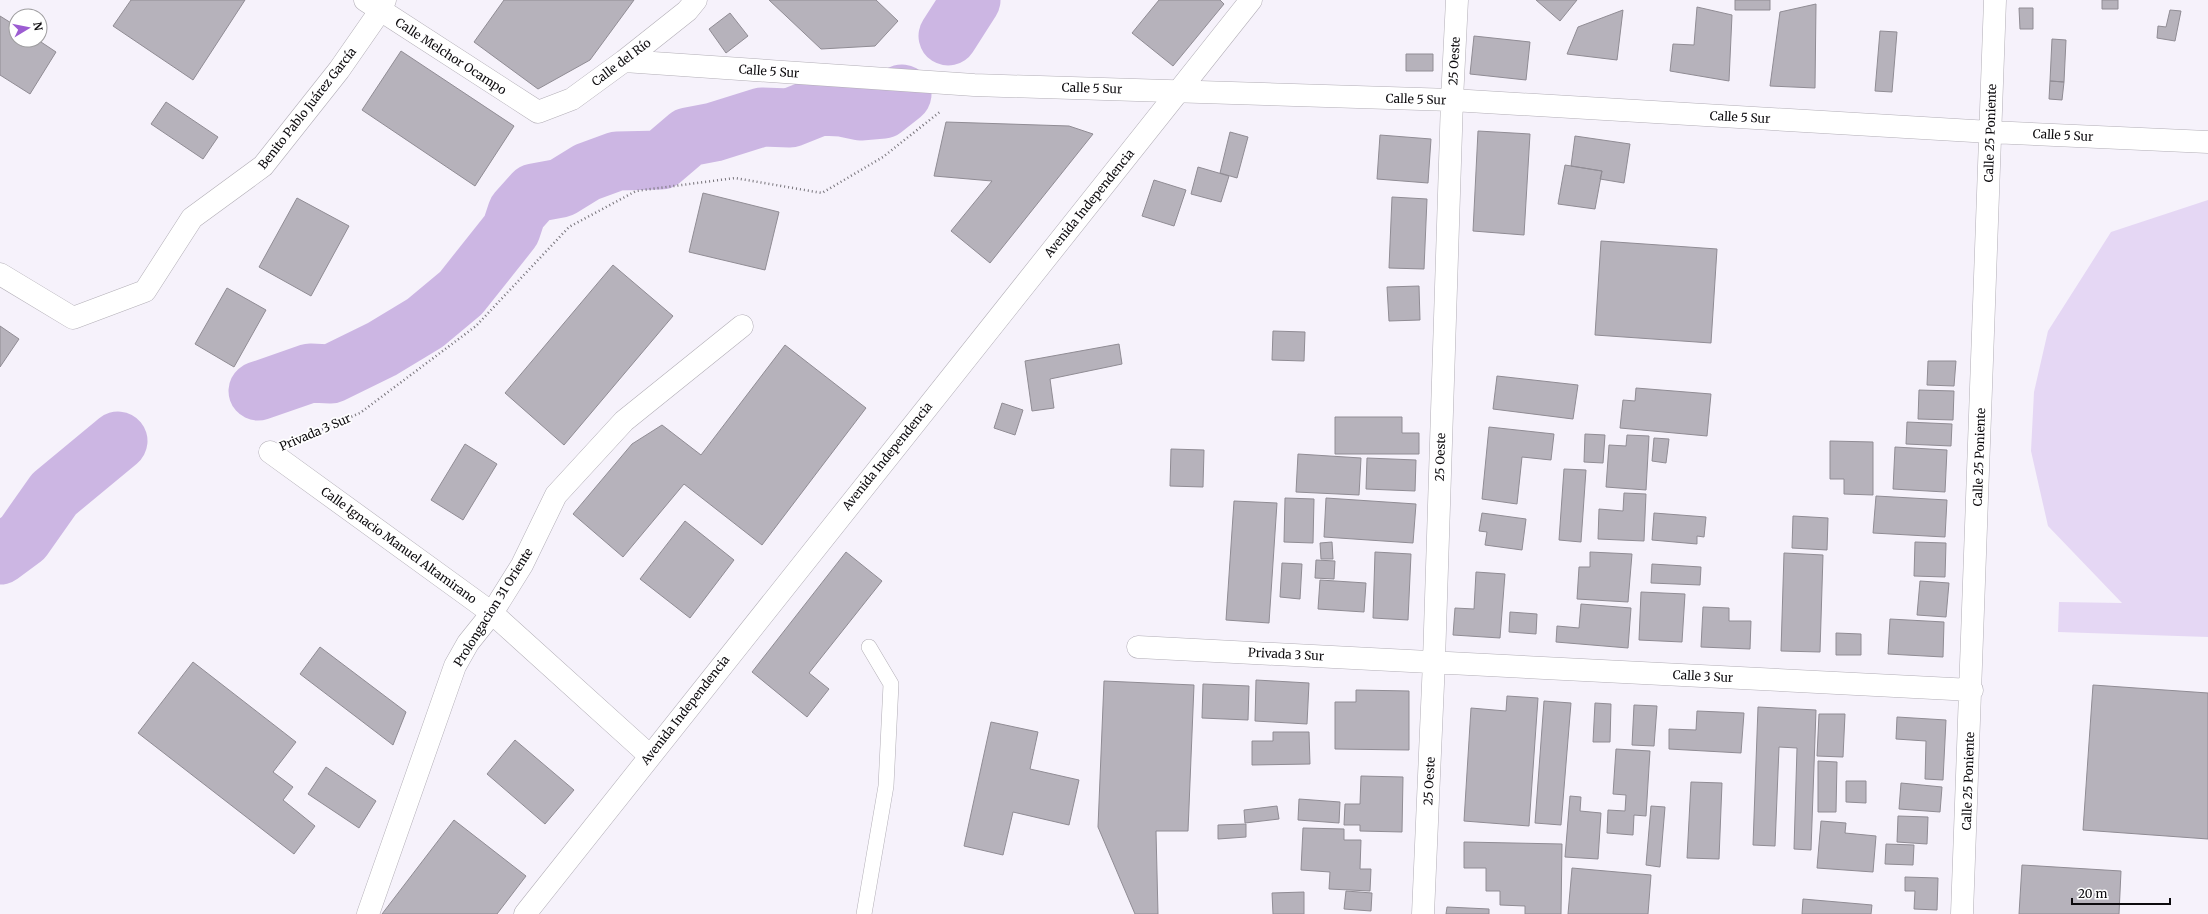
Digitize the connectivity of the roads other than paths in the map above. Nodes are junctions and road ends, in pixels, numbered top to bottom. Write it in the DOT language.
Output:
graph roads {
  1 [pos="696,0"];
  2 [pos="1251,0"];
  3 [pos="1457,0"];
  4 [pos="1995,0"];
  5 [pos="377,4"];
  6 [pos="624,61"];
  7 [pos="1178,91"];
  8 [pos="1452,100"];
  9 [pos="538,112"];
  10 [pos="1990,132"];
  11 [pos="2208,142"];
  12 [pos="0,274"];
  13 [pos="742,326"];
  14 [pos="270,452"];
  15 [pos="492,613"];
  16 [pos="869,647"];
  17 [pos="1138,647"];
  18 [pos="1434,661"];
  19 [pos="1972,690"];
  20 [pos="649,755"];
  21 [pos="368,914"];
  22 [pos="525,914"];
  23 [pos="864,914"];
  24 [pos="1423,914"];
  25 [pos="1962,914"];
  1 -- 6 [label="street, Calle del Río"];
  2 -- 7 [label="street, Avenida Independencia"];
  3 -- 8 [label="street, 25 Oeste"];
  4 -- 10 [label="street, Calle 25 Poniente"];
  5 -- 9 [label="street, Calle Melchor Ocampo"];
  5 -- 12 [label="street, Benito Pablo Juárez García"];
  6 -- 7 [label="street, Calle 5 Sur"];
  6 -- 9 [label="street, Calle del Río"];
  7 -- 8 [label="street, Calle 5 Sur"];
  7 -- 20 [label="street, Avenida Independencia"];
  8 -- 10 [label="street, Calle 5 Sur"];
  8 -- 18 [label="street, 25 Oeste"];
  10 -- 11 [label="street, Calle 5 Sur"];
  10 -- 19 [label="street, Calle 25 Poniente"];
  13 -- 15 [label="street, Prolongacion 31 Oriente"];
  14 -- 15 [label="street, Calle Ignacio Manuel Altamirano"];
  15 -- 20 [label="street, Calle Ignacio Manuel Altamirano"];
  15 -- 21 [label="street, Prolongacion 31 Oriente"];
  16 -- 23 [label="lane"];
  17 -- 18 [label="street, Privada 3 Sur"];
  18 -- 19 [label="street, Calle 3 Sur"];
  18 -- 24 [label="street, 25 Oeste"];
  19 -- 25 [label="street, Calle 25 Poniente"];
  20 -- 22 [label="street, Avenida Independencia"];
}
